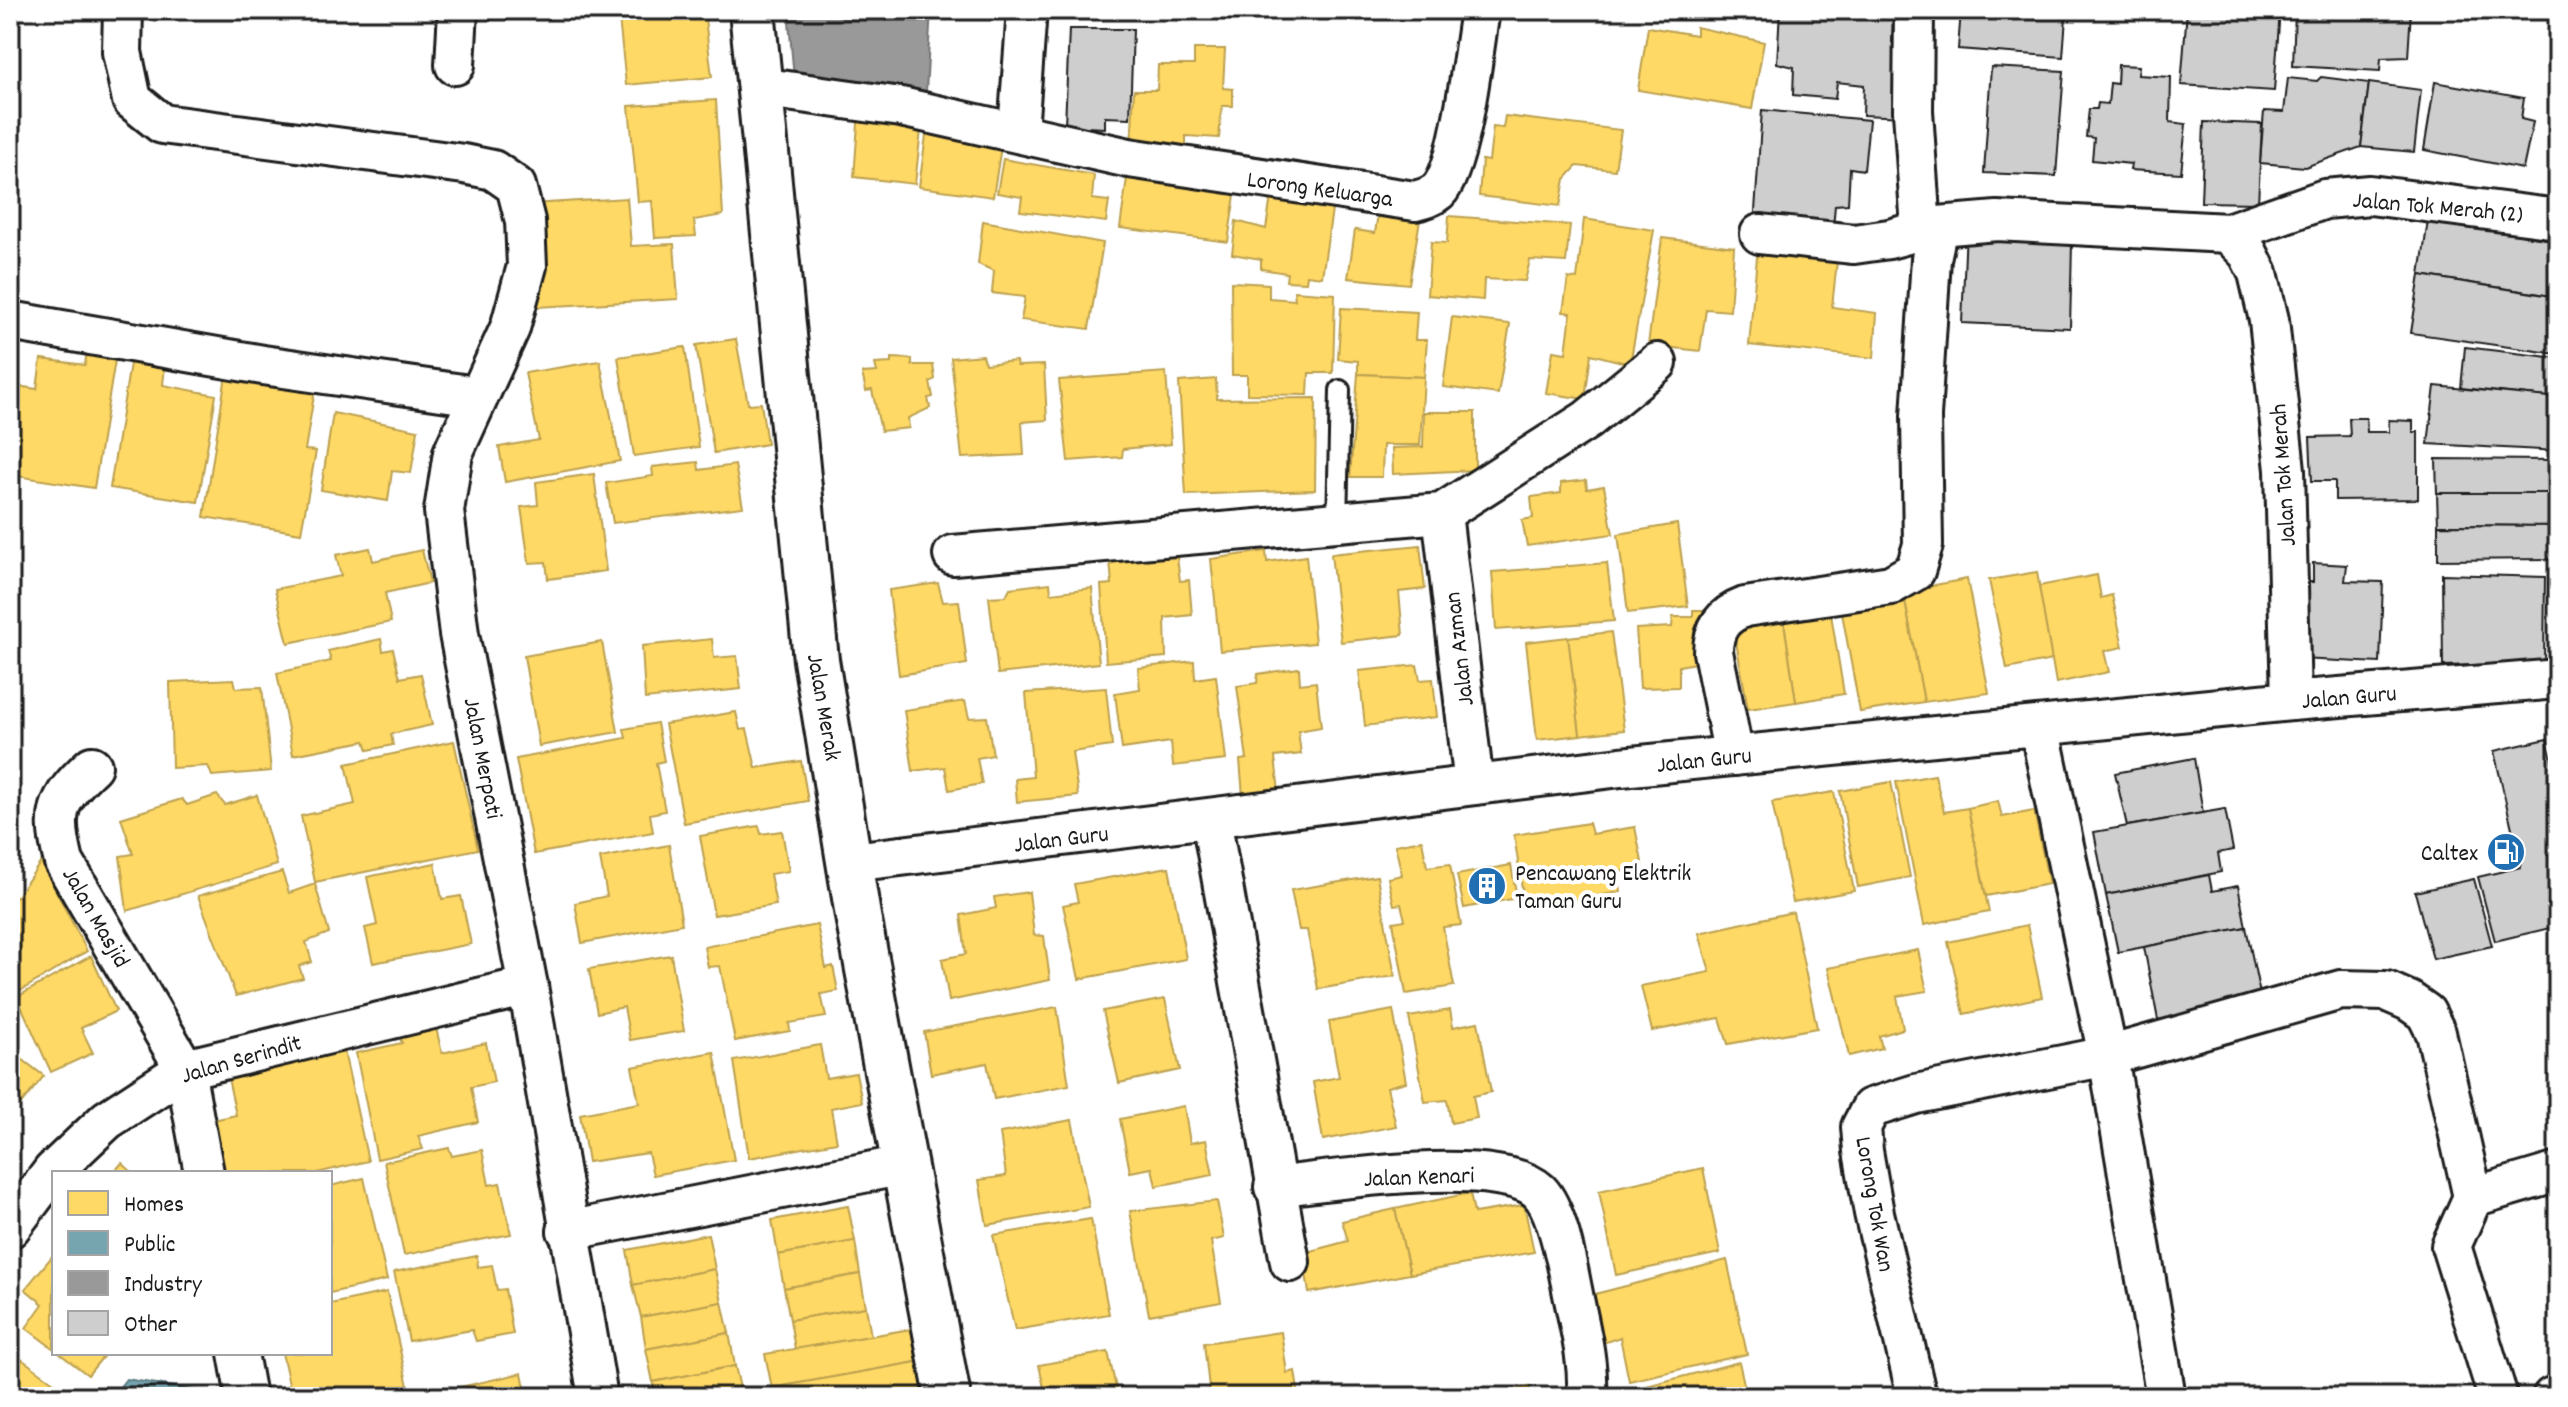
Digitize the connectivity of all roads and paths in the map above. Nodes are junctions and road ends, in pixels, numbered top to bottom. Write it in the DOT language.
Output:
graph roads {
  1 [pos="123,10"];
  2 [pos="458,10"];
  3 [pos="752,10"];
  4 [pos="1027,10"];
  5 [pos="1480,10"];
  6 [pos="1914,10"];
  7 [pos="455,65"];
  8 [pos="759,87"];
  9 [pos="1018,131"];
  10 [pos="2558,219"];
  11 [pos="1930,228"];
  12 [pos="1760,234"];
  13 [pos="2238,243"];
  14 [pos="10,321"];
  15 [pos="1657,363"];
  16 [pos="1340,390"];
  17 [pos="476,396"];
  18 [pos="1442,513"];
  19 [pos="1337,524"];
  20 [pos="953,555"];
  21 [pos="2558,679"];
  22 [pos="2291,701"];
  23 [pos="2039,726"];
  24 [pos="1734,756"];
  25 [pos="92,766"];
  26 [pos="1474,785"];
  27 [pos="1211,819"];
  28 [pos="852,862"];
  29 [pos="528,986"];
  30 [pos="2108,1056"];
  31 [pos="185,1069"];
  32 [pos="904,1165"];
  33 [pos="53,1171"];
  34 [pos="204,1171"];
  35 [pos="52,1172"];
  36 [pos="2558,1172"];
  37 [pos="1274,1187"];
  38 [pos="2473,1197"];
  39 [pos="10,1228"];
  40 [pos="567,1231"];
  41 [pos="1290,1262"];
  42 [pos="238,1355"];
  43 [pos="2558,1395"];
  44 [pos="246,1397"];
  45 [pos="598,1397"];
  46 [pos="948,1397"];
  47 [pos="1587,1397"];
  48 [pos="1917,1397"];
  49 [pos="2166,1397"];
  50 [pos="2498,1397"];
  51 [pos="2552,1397"];
  1 -- 17 [label="street, Jalan Merpati"];
  2 -- 7 [label="street"];
  3 -- 8 [label="street, Jalan Merak"];
  4 -- 9 [label="street"];
  5 -- 9 [label="street, Lorong Keluarga"];
  6 -- 11 [label="street"];
  8 -- 9 [label="street, Lorong Keluarga"];
  8 -- 28 [label="street, Jalan Merak"];
  10 -- 13 [label="street, Jalan Tok Merah (2)"];
  11 -- 12 [label="street"];
  11 -- 13 [label="street"];
  11 -- 24 [label="street"];
  13 -- 22 [label="street, Jalan Tok Merah"];
  14 -- 17 [label="street"];
  15 -- 18 [label="street"];
  16 -- 19 [label="lane"];
  17 -- 29 [label="street, Jalan Merpati"];
  18 -- 19 [label="street"];
  18 -- 26 [label="street, Jalan Azman"];
  19 -- 20 [label="street"];
  21 -- 22 [label="street, Jalan Guru"];
  22 -- 23 [label="street, Jalan Guru"];
  23 -- 24 [label="street, Jalan Guru"];
  23 -- 30 [label="street"];
  24 -- 26 [label="street, Jalan Guru"];
  25 -- 31 [label="street, Jalan Masjid"];
  26 -- 27 [label="street, Jalan Guru"];
  27 -- 28 [label="street, Jalan Guru"];
  27 -- 37 [label="street"];
  28 -- 32 [label="street, Jalan Merak"];
  29 -- 31 [label="street, Jalan Serindit"];
  29 -- 40 [label="street, Jalan Merpati"];
  30 -- 38 [label="street, Lorong Tok Wan"];
  30 -- 48 [label="street, Lorong Tok Wan"];
  30 -- 49 [label="street"];
  31 -- 33 [label="street, Jalan Serindit"];
  31 -- 34 [label="street, Jalan Masjid"];
  32 -- 40 [label="street"];
  32 -- 46 [label="street, Jalan Merak"];
  35 -- 39 [label="street, Jalan Serindit"];
  36 -- 38 [label="street"];
  37 -- 41 [label="street"];
  37 -- 47 [label="street, Jalan Kenari"];
  38 -- 50 [label="street"];
  40 -- 45 [label="street, Jalan Merpati"];
  42 -- 44 [label="street"];
  43 -- 51 [label="street"];
}
